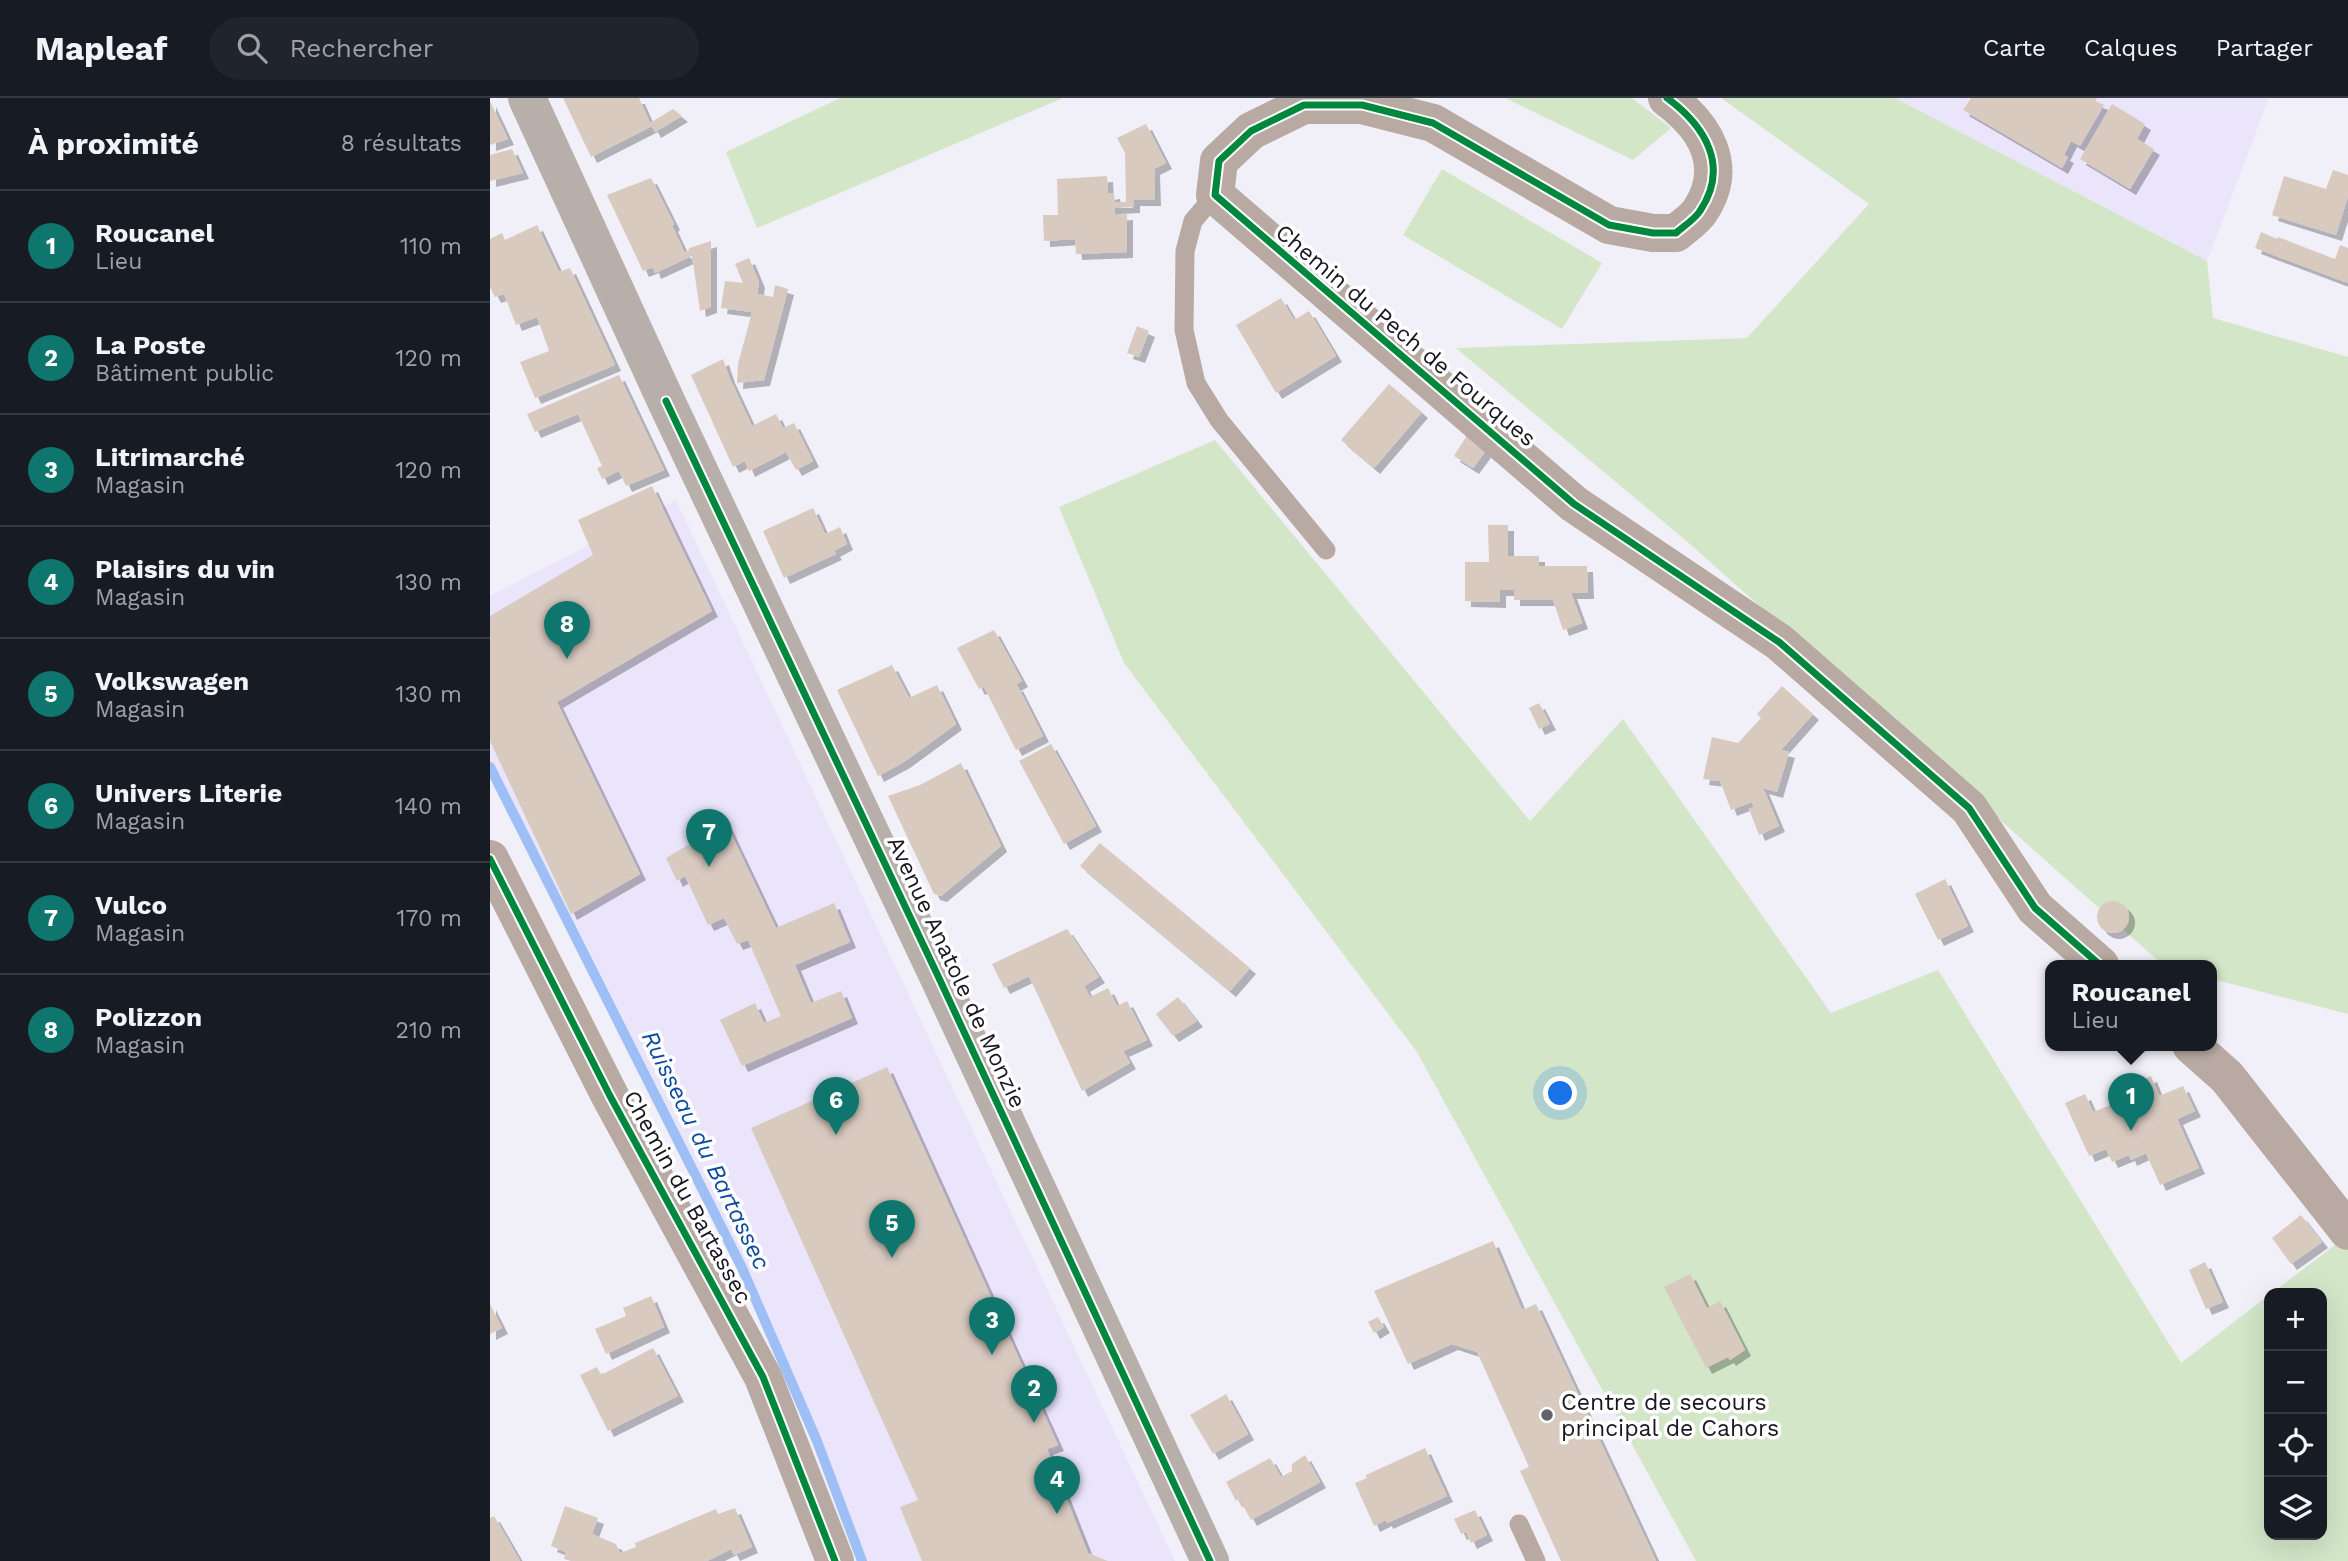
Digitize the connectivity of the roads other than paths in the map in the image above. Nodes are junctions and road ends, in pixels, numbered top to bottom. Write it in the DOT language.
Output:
graph roads {
  1 [pos="527,98"];
  2 [pos="1667,98"];
  3 [pos="1215,195"];
  4 [pos="1325,550"];
  5 [pos="490,859"];
  6 [pos="2094,960"];
  7 [pos="2198,1051"];
  8 [pos="2348,1231"];
  9 [pos="1520,1524"];
  10 [pos="835,1561"];
  11 [pos="1210,1561"];
  12 [pos="1536,1561"];
  1 -- 11 [label="main road, Avenue Anatole de Monzie"];
  2 -- 3 [label="street"];
  3 -- 4 [label="lane"];
  3 -- 6 [label="street, Chemin du Pech de Fourques"];
  5 -- 10 [label="street, Chemin du Bartassec"];
  7 -- 8 [label="street"];
  9 -- 12 [label="lane"];
}
